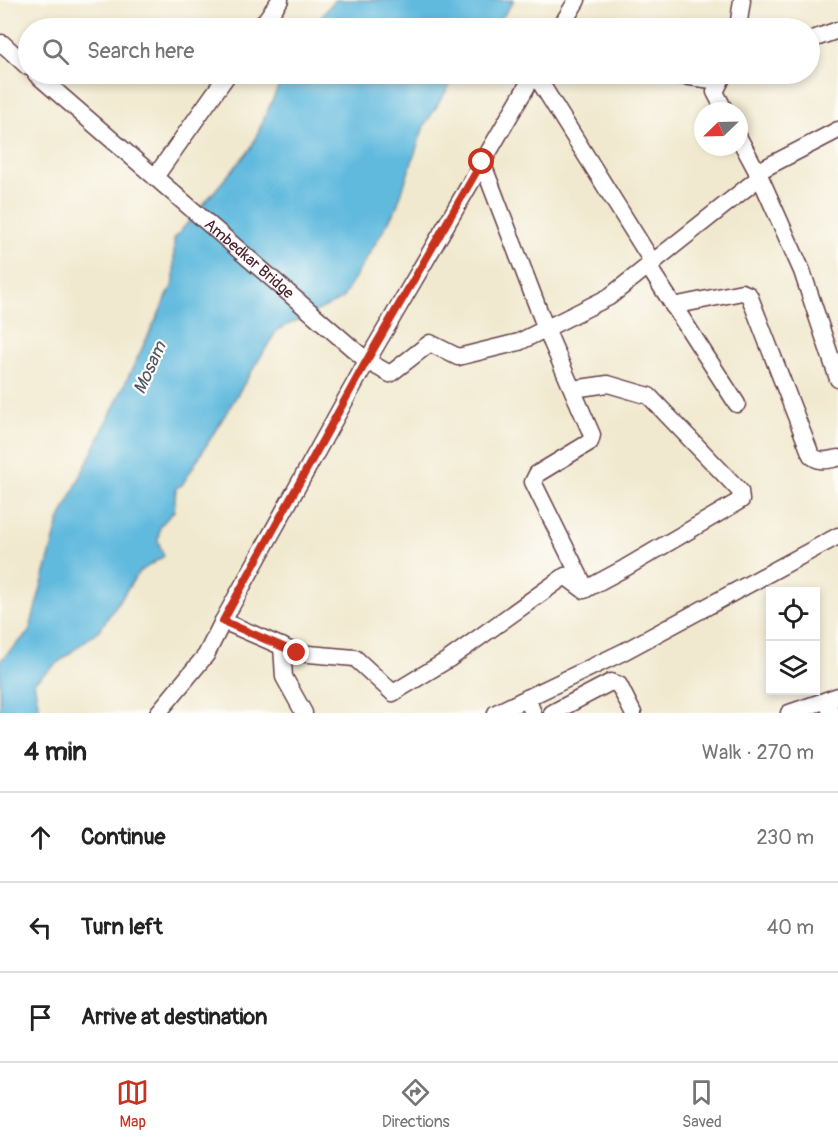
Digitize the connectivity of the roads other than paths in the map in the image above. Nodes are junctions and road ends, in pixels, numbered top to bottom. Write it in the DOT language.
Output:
graph roads {
  1 [pos="280,0"];
  2 [pos="577,0"];
  3 [pos="742,0"];
  4 [pos="267,18"];
  5 [pos="566,18"];
  6 [pos="739,18"];
  7 [pos="838,30"];
  8 [pos="820,36"];
  9 [pos="1,43"];
  10 [pos="18,58"];
  11 [pos="48,84"];
  12 [pos="222,84"];
  13 [pos="529,84"];
  14 [pos="541,84"];
  15 [pos="718,84"];
  16 [pos="720,102"];
  17 [pos="838,130"];
  18 [pos="748,156"];
  19 [pos="482,162"];
  20 [pos="758,175"];
  21 [pos="161,182"];
  22 [pos="650,264"];
  23 [pos="673,306"];
  24 [pos="546,328"];
  25 [pos="367,360"];
  26 [pos="838,379"];
  27 [pos="573,389"];
  28 [pos="736,404"];
  29 [pos="838,458"];
  30 [pos="838,536"];
  31 [pos="586,589"];
  32 [pos="223,621"];
  33 [pos="282,646"];
  34 [pos="832,703"];
  35 [pos="530,706"];
  36 [pos="158,713"];
  37 [pos="304,713"];
  38 [pos="496,713"];
  39 [pos="552,713"];
  40 [pos="633,713"];
  41 [pos="789,713"];
  1 -- 4 [label="street"];
  2 -- 5 [label="street"];
  3 -- 6 [label="street"];
  7 -- 8 [label="street"];
  9 -- 10 [label="street"];
  11 -- 21 [label="street, Ambedkar Bridge"];
  12 -- 21 [label="street"];
  13 -- 19 [label="street"];
  14 -- 22 [label="street"];
  15 -- 16 [label="street"];
  17 -- 20 [label="street"];
  18 -- 20 [label="street"];
  19 -- 24 [label="street"];
  19 -- 25 [label="street"];
  20 -- 22 [label="street"];
  20 -- 26 [label="street"];
  21 -- 25 [label="street, Ambedkar Bridge"];
  22 -- 23 [label="street"];
  22 -- 24 [label="street"];
  23 -- 28 [label="street"];
  23 -- 29 [label="street"];
  24 -- 25 [label="street, Ambedkar Bridge"];
  24 -- 27 [label="street"];
  25 -- 32 [label="street"];
  27 -- 31 [label="street"];
  27 -- 31 [label="street"];
  30 -- 35 [label="street"];
  31 -- 33 [label="street"];
  32 -- 33 [label="street"];
  32 -- 36 [label="street"];
  33 -- 37 [label="street"];
  34 -- 41 [label="street"];
  35 -- 38 [label="street"];
  39 -- 40 [label="street"];
}
